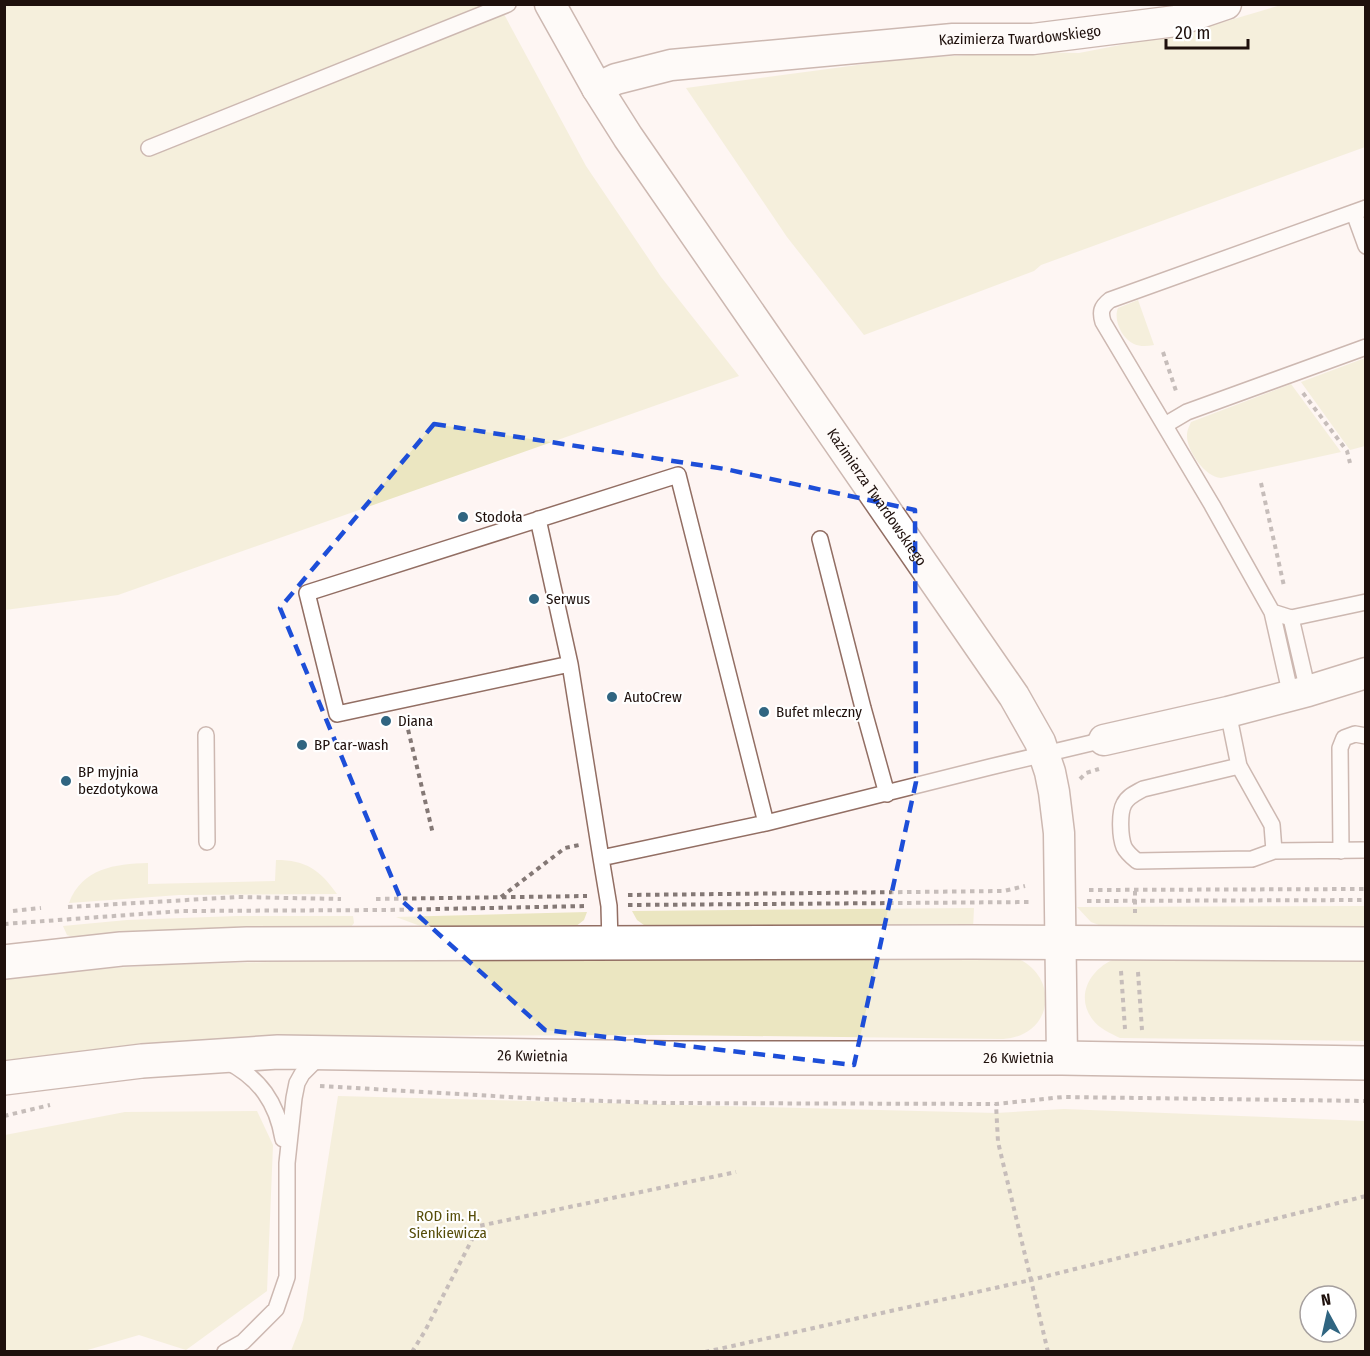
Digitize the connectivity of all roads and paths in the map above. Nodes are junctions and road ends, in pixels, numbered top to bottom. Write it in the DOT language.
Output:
graph roads {
  1 [pos="508,4"];
  2 [pos="550,4"];
  3 [pos="1226,4"];
  4 [pos="597,88"];
  5 [pos="149,148"];
  6 [pos="1360,210"];
  7 [pos="1365,246"];
  8 [pos="1365,347"];
  9 [pos="1163,352"];
  10 [pos="1292,374"];
  11 [pos="1184,413"];
  12 [pos="1164,425"];
  13 [pos="1350,464"];
  14 [pos="1261,483"];
  15 [pos="538,519"];
  16 [pos="820,539"];
  17 [pos="1365,602"];
  18 [pos="1272,612"];
  19 [pos="1295,617"];
  20 [pos="570,664"];
  21 [pos="1365,674"];
  22 [pos="1299,693"];
  23 [pos="401,700"];
  24 [pos="1228,712"];
  25 [pos="206,735"];
  26 [pos="1365,736"];
  27 [pos="1104,740"];
  28 [pos="1044,754"];
  29 [pos="1239,766"];
  30 [pos="887,794"];
  31 [pos="766,823"];
  32 [pos="433,834"];
  33 [pos="599,840"];
  34 [pos="207,842"];
  35 [pos="1365,850"];
  36 [pos="1274,851"];
  37 [pos="1341,851"];
  38 [pos="602,858"];
  39 [pos="1025,886"];
  40 [pos="1365,889"];
  41 [pos="1082,890"];
  42 [pos="1135,891"];
  43 [pos="501,897"];
  44 [pos="341,899"];
  45 [pos="376,899"];
  46 [pos="1365,900"];
  47 [pos="608,901"];
  48 [pos="1085,901"];
  49 [pos="1135,901"];
  50 [pos="1029,902"];
  51 [pos="41,908"];
  52 [pos="68,908"];
  53 [pos="14,911"];
  54 [pos="1135,920"];
  55 [pos="4,924"];
  56 [pos="610,943"];
  57 [pos="1060,943"];
  58 [pos="1365,944"];
  59 [pos="4,962"];
  60 [pos="1121,969"];
  61 [pos="1138,969"];
  62 [pos="1125,1039"];
  63 [pos="1143,1040"];
  64 [pos="344,1053"];
  65 [pos="199,1056"];
  66 [pos="1062,1058"];
  67 [pos="1365,1063"];
  68 [pos="4,1078"];
  69 [pos="297,1083"];
  70 [pos="1365,1101"];
  71 [pos="53,1104"];
  72 [pos="996,1104"];
  73 [pos="4,1116"];
  74 [pos="287,1163"];
  75 [pos="736,1172"];
  76 [pos="1365,1196"];
  77 [pos="1031,1280"];
  78 [pos="225,1352"];
  79 [pos="412,1352"];
  80 [pos="705,1352"];
  81 [pos="1048,1352"];
  1 -- 5 [label="lane"];
  2 -- 4 [label="street, Kazimierza Twardowskiego"];
  3 -- 4 [label="street, Kazimierza Twardowskiego"];
  4 -- 28 [label="street, Kazimierza Twardowskiego"];
  6 -- 7 [label="lane"];
  6 -- 12 [label="lane"];
  8 -- 10 [label="lane"];
  9 -- 11 [label="path"];
  10 -- 11 [label="lane"];
  10 -- 13 [label="path"];
  11 -- 12 [label="lane"];
  12 -- 18 [label="lane"];
  14 -- 19 [label="path"];
  15 -- 20 [label="lane"];
  15 -- 23 [label="lane"];
  15 -- 31 [label="lane"];
  16 -- 30 [label="lane"];
  17 -- 19 [label="lane"];
  18 -- 19 [label="lane"];
  18 -- 22 [label="lane"];
  19 -- 22 [label="lane"];
  20 -- 23 [label="lane"];
  20 -- 33 [label="lane"];
  21 -- 22 [label="street"];
  22 -- 24 [label="street"];
  23 -- 32 [label="path"];
  24 -- 27 [label="street"];
  24 -- 29 [label="lane"];
  25 -- 34 [label="lane"];
  26 -- 37 [label="lane"];
  27 -- 28 [label="lane"];
  28 -- 30 [label="lane"];
  28 -- 57 [label="street, Kazimierza Twardowskiego"];
  29 -- 36 [label="lane"];
  29 -- 36 [label="lane"];
  30 -- 31 [label="lane"];
  31 -- 38 [label="lane"];
  33 -- 38 [label="lane"];
  33 -- 43 [label="path"];
  35 -- 37 [label="lane"];
  36 -- 37 [label="lane"];
  38 -- 47 [label="lane"];
  39 -- 47 [label="path"];
  40 -- 42 [label="path"];
  41 -- 42 [label="path"];
  42 -- 49 [label="path"];
  43 -- 45 [label="path"];
  43 -- 47 [label="path"];
  44 -- 52 [label="path"];
  46 -- 49 [label="path"];
  47 -- 50 [label="path"];
  47 -- 55 [label="path"];
  47 -- 56 [label="lane"];
  48 -- 49 [label="path"];
  49 -- 54 [label="path"];
  51 -- 53 [label="path"];
  56 -- 57 [label="street"];
  56 -- 59 [label="street"];
  57 -- 58 [label="street"];
  57 -- 66 [label="street, 26 Kwietnia"];
  60 -- 62 [label="path"];
  61 -- 63 [label="path"];
  64 -- 65 [label="street, 26 Kwietnia"];
  64 -- 66 [label="street, 26 Kwietnia"];
  64 -- 69 [label="lane"];
  65 -- 68 [label="street, 26 Kwietnia"];
  65 -- 74 [label="lane"];
  66 -- 67 [label="street, 26 Kwietnia"];
  69 -- 72 [label="path"];
  69 -- 74 [label="lane"];
  70 -- 72 [label="path"];
  71 -- 73 [label="path"];
  72 -- 77 [label="path"];
  74 -- 78 [label="lane"];
  75 -- 79 [label="path"];
  76 -- 77 [label="path"];
  77 -- 80 [label="path"];
  77 -- 81 [label="path"];
}
